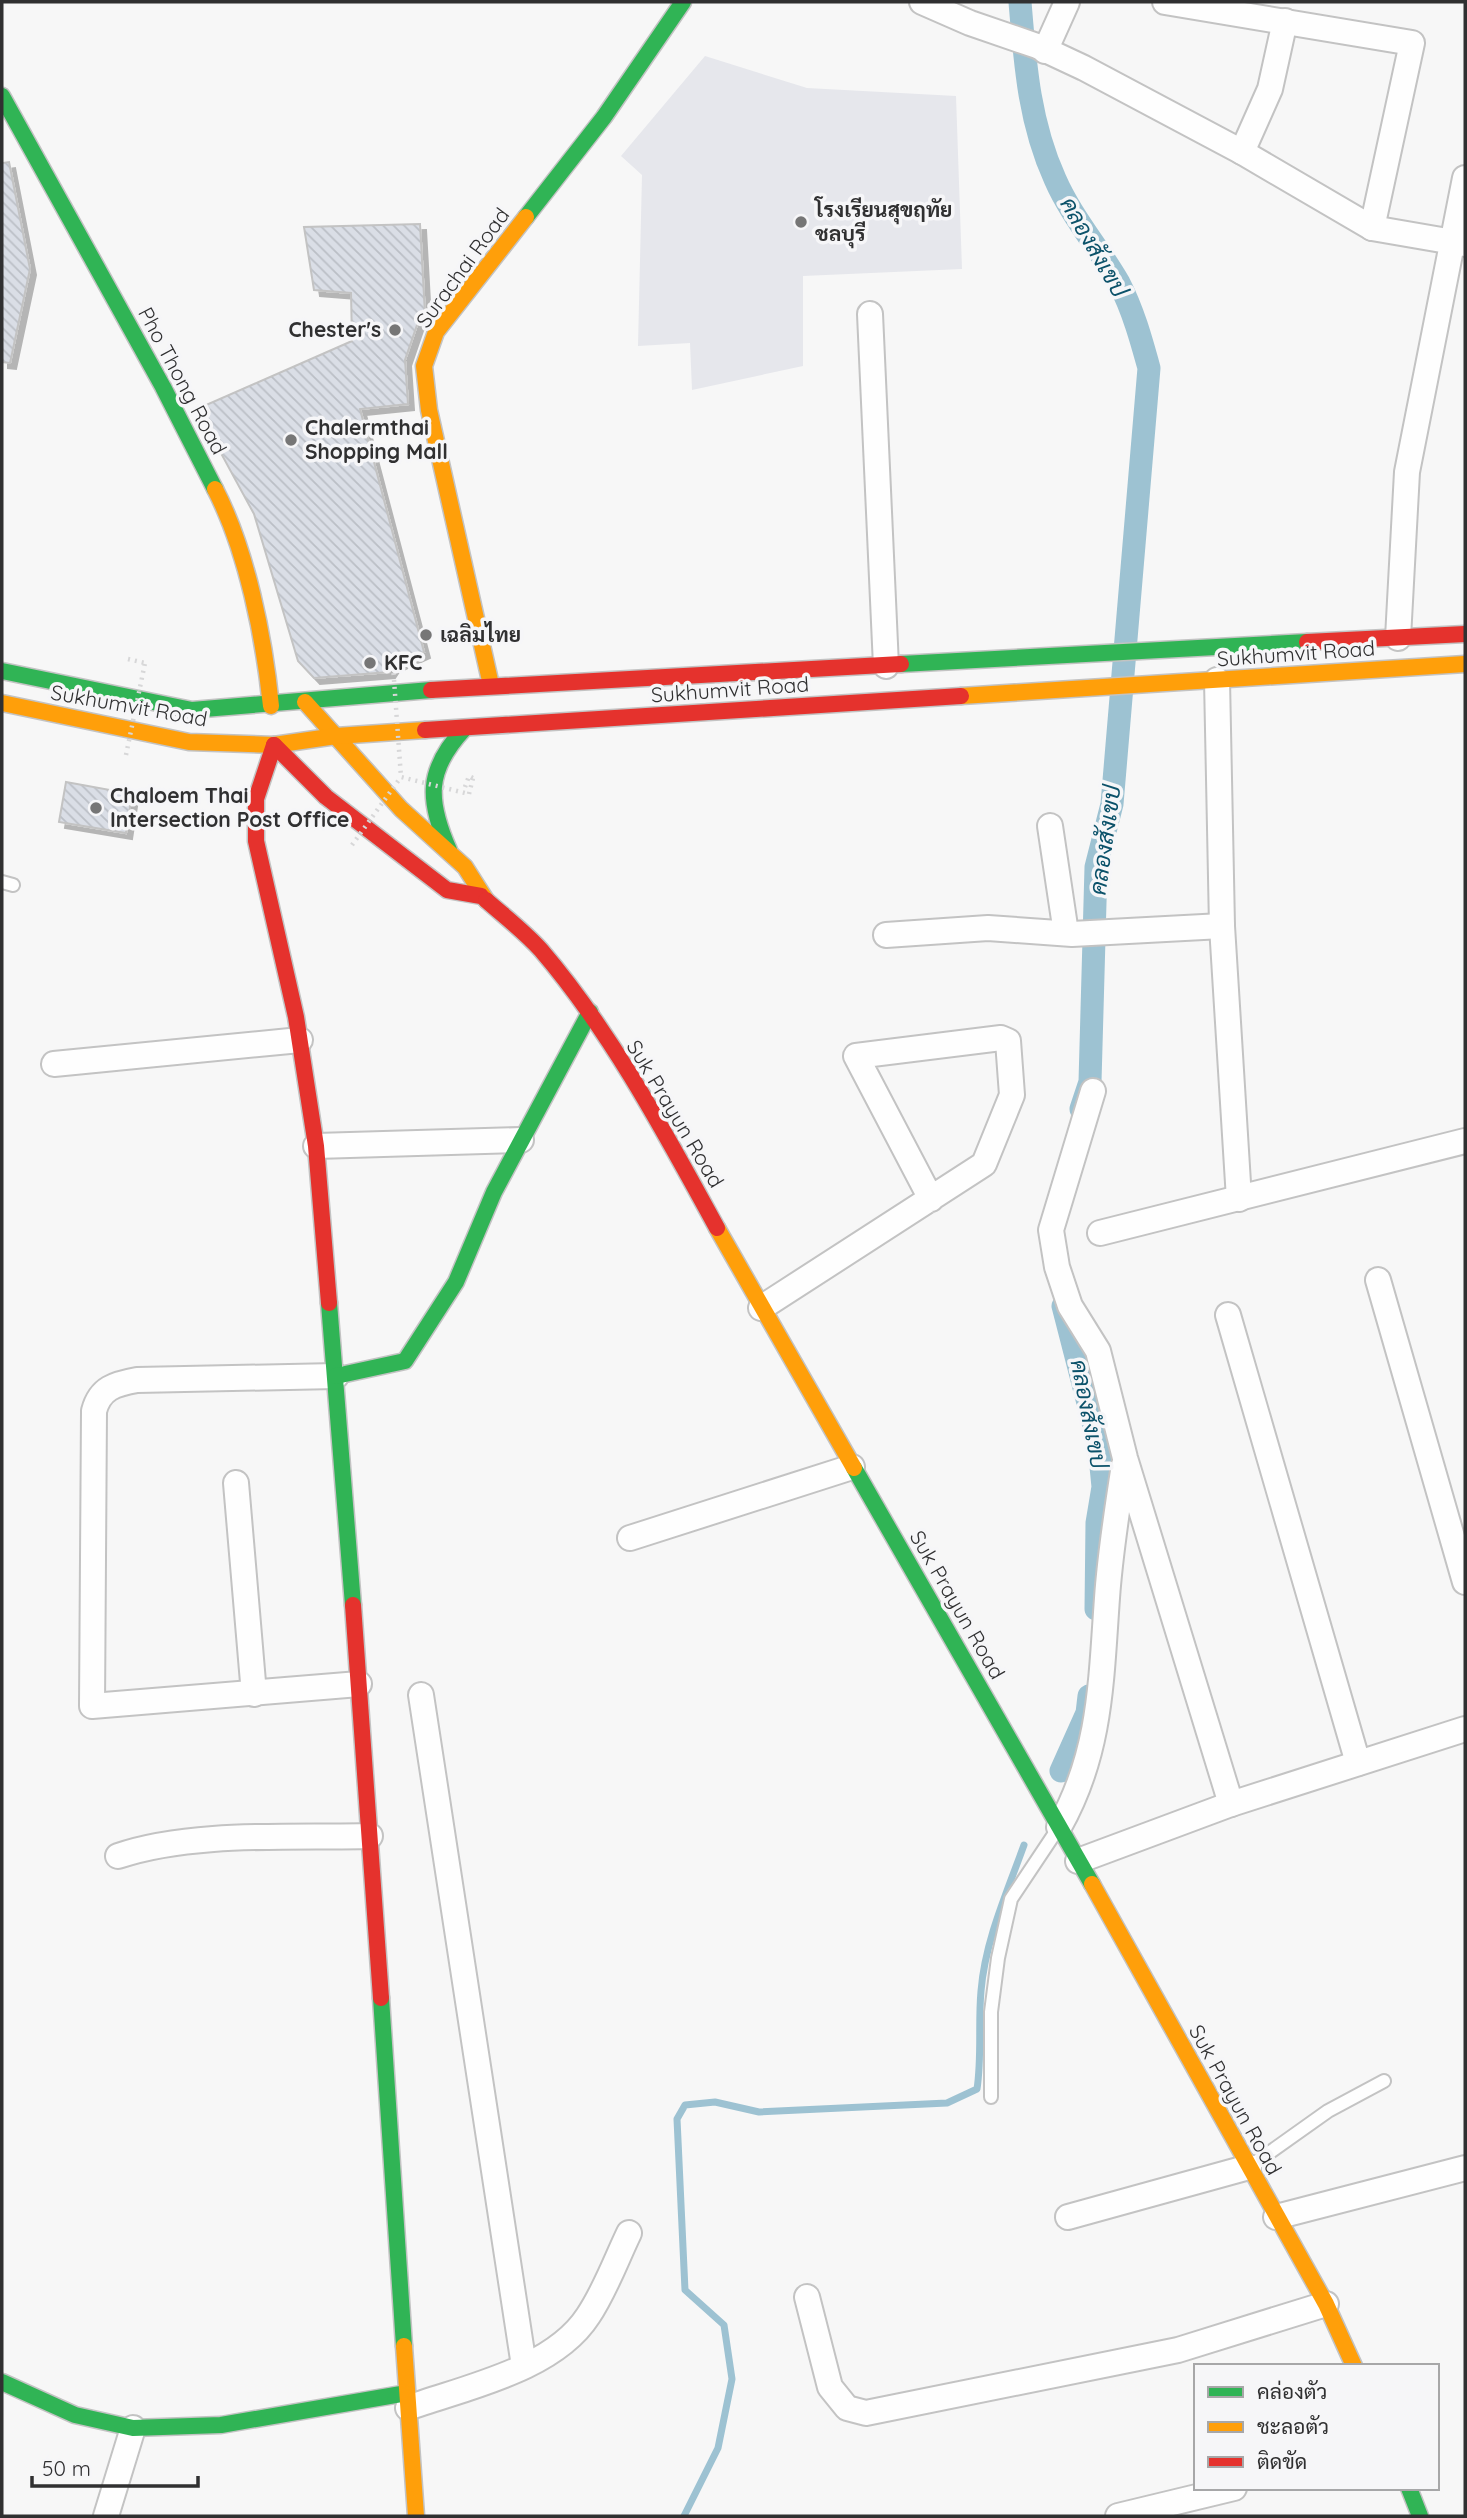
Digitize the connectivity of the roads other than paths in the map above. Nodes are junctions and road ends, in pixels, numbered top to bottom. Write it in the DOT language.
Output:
graph roads {
  1 [pos="683,2"];
  2 [pos="922,2"];
  3 [pos="1066,2"];
  4 [pos="1165,2"];
  5 [pos="1285,22"];
  6 [pos="1041,49"];
  7 [pos="2,96"];
  8 [pos="1242,152"];
  9 [pos="1465,178"];
  10 [pos="1372,228"];
  11 [pos="1460,242"];
  12 [pos="870,314"];
  13 [pos="1465,634"];
  14 [pos="1389,639"];
  15 [pos="1465,664"];
  16 [pos="886,666"];
  17 [pos="1398,668"];
  18 [pos="2,671"];
  19 [pos="1217,680"];
  20 [pos="491,685"];
  21 [pos="305,702"];
  22 [pos="2,703"];
  23 [pos="272,726"];
  24 [pos="464,729"];
  25 [pos="336,736"];
  26 [pos="1050,826"];
  27 [pos="450,853"];
  28 [pos="481,896"];
  29 [pos="1222,926"];
  30 [pos="1069,934"];
  31 [pos="886,935"];
  32 [pos="590,1012"];
  33 [pos="300,1040"];
  34 [pos="54,1064"];
  35 [pos="1093,1091"];
  36 [pos="521,1140"];
  37 [pos="1465,1142"];
  38 [pos="316,1146"];
  39 [pos="930,1199"];
  40 [pos="1239,1199"];
  41 [pos="1100,1233"];
  42 [pos="1378,1280"];
  43 [pos="761,1308"];
  44 [pos="1228,1315"];
  45 [pos="336,1376"];
  46 [pos="1125,1458"];
  47 [pos="852,1466"];
  48 [pos="236,1483"];
  49 [pos="630,1538"];
  50 [pos="1465,1582"];
  51 [pos="359,1684"];
  52 [pos="254,1694"];
  53 [pos="421,1695"];
  54 [pos="1465,1729"];
  55 [pos="1358,1763"];
  56 [pos="1231,1804"];
  57 [pos="1059,1827"];
  58 [pos="370,1836"];
  59 [pos="118,1856"];
  60 [pos="1078,1861"];
  61 [pos="1384,2081"];
  62 [pos="991,2096"];
  63 [pos="1249,2167"];
  64 [pos="1465,2168"];
  65 [pos="1068,2217"];
  66 [pos="1276,2217"];
  67 [pos="629,2233"];
  68 [pos="807,2297"];
  69 [pos="1326,2304"];
  70 [pos="1353,2364"];
  71 [pos="524,2366"];
  72 [pos="2,2382"];
  73 [pos="407,2400"];
  74 [pos="134,2428"];
  75 [pos="1226,2490"];
  76 [pos="1410,2490"];
  77 [pos="106,2516"];
  78 [pos="416,2516"];
  79 [pos="1118,2516"];
  80 [pos="1420,2516"];
  1 -- 20 [label="main road, Surachai Road"];
  2 -- 6 [label="street"];
  3 -- 6 [label="street"];
  4 -- 5 [label="street"];
  5 -- 8 [label="street"];
  5 -- 10 [label="street"];
  6 -- 8 [label="street"];
  7 -- 23 [label="main road, Pho Thong Road"];
  8 -- 10 [label="street"];
  9 -- 11 [label="street"];
  10 -- 11 [label="street"];
  11 -- 14 [label="street"];
  12 -- 16 [label="street"];
  13 -- 14 [label="main road, Sukhumvit Road"];
  14 -- 16 [label="main road, Sukhumvit Road"];
  14 -- 17 [label="main road"];
  15 -- 17 [label="main road, Sukhumvit Road"];
  16 -- 20 [label="main road, Sukhumvit Road"];
  17 -- 19 [label="main road, Sukhumvit Road"];
  18 -- 23 [label="main road, Sukhumvit Road"];
  19 -- 24 [label="main road, Sukhumvit Road"];
  19 -- 29 [label="street"];
  20 -- 21 [label="main road, Sukhumvit Road"];
  21 -- 23 [label="main road, Sukhumvit Road"];
  21 -- 25 [label="main road, Suk Prayun Road"];
  22 -- 23 [label="main road, Sukhumvit Road"];
  23 -- 25 [label="main road, Sukhumvit Road"];
  23 -- 28 [label="main road"];
  23 -- 33 [label="main road"];
  24 -- 25 [label="main road, Sukhumvit Road"];
  24 -- 27 [label="main road"];
  25 -- 27 [label="main road, Suk Prayun Road"];
  26 -- 30 [label="street"];
  27 -- 28 [label="main road, Suk Prayun Road"];
  28 -- 32 [label="main road, Suk Prayun Road"];
  29 -- 30 [label="street"];
  29 -- 40 [label="street"];
  30 -- 31 [label="street"];
  32 -- 36 [label="main road"];
  32 -- 43 [label="main road, Suk Prayun Road"];
  33 -- 34 [label="street"];
  33 -- 38 [label="main road"];
  35 -- 46 [label="street"];
  36 -- 38 [label="street"];
  36 -- 45 [label="main road"];
  37 -- 40 [label="street"];
  38 -- 45 [label="main road"];
  39 -- 39 [label="street"];
  39 -- 43 [label="street"];
  40 -- 41 [label="street"];
  42 -- 50 [label="street"];
  43 -- 47 [label="main road, Suk Prayun Road"];
  44 -- 55 [label="street"];
  45 -- 51 [label="main road"];
  45 -- 52 [label="street"];
  46 -- 56 [label="street"];
  46 -- 57 [label="street"];
  47 -- 49 [label="street"];
  47 -- 57 [label="main road, Suk Prayun Road"];
  48 -- 52 [label="street"];
  51 -- 52 [label="street"];
  51 -- 58 [label="main road"];
  53 -- 71 [label="street"];
  54 -- 55 [label="street"];
  55 -- 56 [label="street"];
  56 -- 60 [label="street"];
  57 -- 60 [label="main road, Suk Prayun Road"];
  57 -- 62 [label="lane"];
  58 -- 59 [label="street"];
  58 -- 73 [label="main road"];
  60 -- 63 [label="main road, Suk Prayun Road"];
  61 -- 63 [label="lane"];
  63 -- 65 [label="street"];
  63 -- 66 [label="main road, Suk Prayun Road"];
  64 -- 66 [label="street"];
  66 -- 69 [label="main road, Suk Prayun Road"];
  67 -- 71 [label="street"];
  68 -- 69 [label="street"];
  69 -- 70 [label="main road, Suk Prayun Road"];
  71 -- 73 [label="street"];
  72 -- 74 [label="main road"];
  73 -- 74 [label="main road"];
  73 -- 78 [label="main road"];
  74 -- 77 [label="street"];
  75 -- 79 [label="street"];
  76 -- 80 [label="main road"];
}
